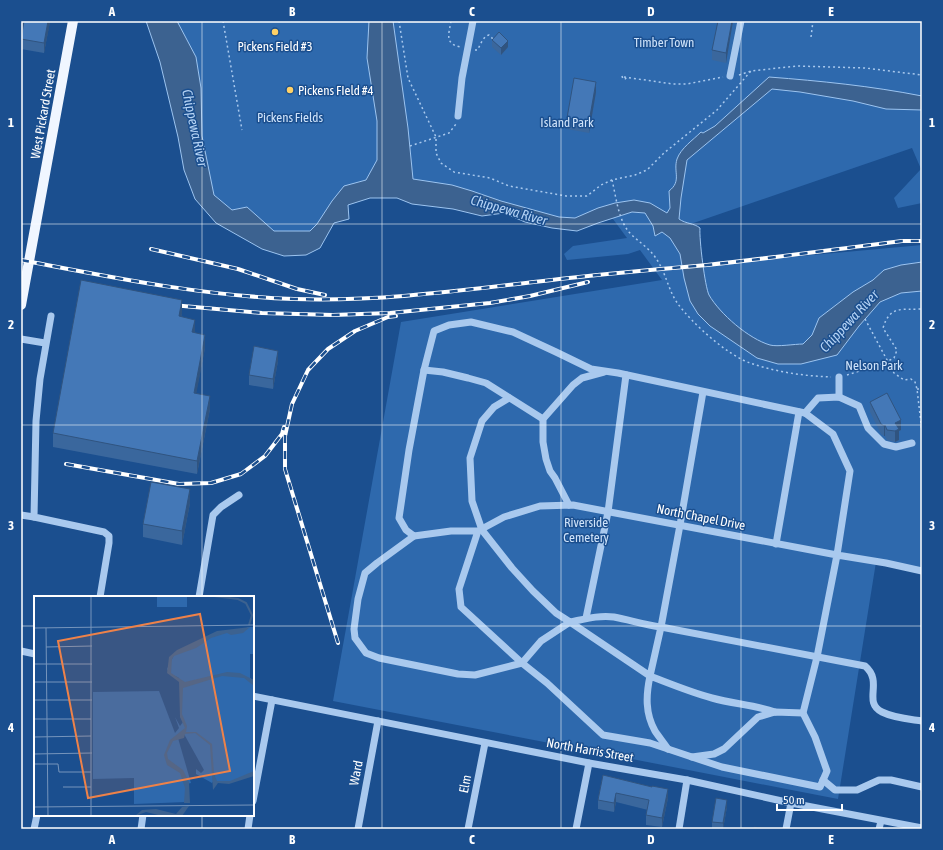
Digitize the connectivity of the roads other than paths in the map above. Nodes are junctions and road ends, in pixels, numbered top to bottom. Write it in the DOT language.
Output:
graph roads {
  1 [pos="73,21"];
  2 [pos="473,21"];
  3 [pos="741,21"];
  4 [pos="730,76"];
  5 [pos="458,116"];
  6 [pos="22,294"];
  7 [pos="21,305"];
  8 [pos="50,316"];
  9 [pos="21,339"];
  10 [pos="45,343"];
  11 [pos="424,370"];
  12 [pos="606,371"];
  13 [pos="626,375"];
  14 [pos="838,377"];
  15 [pos="703,392"];
  16 [pos="839,397"];
  17 [pos="510,398"];
  18 [pos="802,413"];
  19 [pos="543,418"];
  20 [pos="912,443"];
  21 [pos="239,495"];
  22 [pos="569,505"];
  23 [pos="608,512"];
  24 [pos="21,515"];
  25 [pos="34,517"];
  26 [pos="680,526"];
  27 [pos="480,530"];
  28 [pos="414,536"];
  29 [pos="776,544"];
  30 [pos="837,555"];
  31 [pos="922,571"];
  32 [pos="100,596"];
  33 [pos="199,596"];
  34 [pos="586,618"];
  35 [pos="570,622"];
  36 [pos="661,627"];
  37 [pos="21,651"];
  38 [pos="34,654"];
  39 [pos="817,657"];
  40 [pos="522,663"];
  41 [pos="650,676"];
  42 [pos="254,696"];
  43 [pos="272,700"];
  44 [pos="775,712"];
  45 [pos="803,713"];
  46 [pos="378,721"];
  47 [pos="922,721"];
  48 [pos="485,743"];
  49 [pos="668,749"];
  50 [pos="690,757"];
  51 [pos="588,763"];
  52 [pos="687,780"];
  53 [pos="823,780"];
  54 [pos="922,787"];
  55 [pos="254,796"];
  56 [pos="791,803"];
  57 [pos="37,816"];
  58 [pos="143,816"];
  59 [pos="250,816"];
  60 [pos="881,821"];
  61 [pos="922,828"];
  62 [pos="34,829"];
  63 [pos="141,829"];
  64 [pos="248,829"];
  65 [pos="358,829"];
  66 [pos="468,829"];
  67 [pos="576,829"];
  68 [pos="679,829"];
  69 [pos="786,829"];
  70 [pos="879,829"];
  1 -- 6 [label="main road, West Pickard Street"];
  2 -- 5 [label="street"];
  3 -- 4 [label="street"];
  6 -- 7 [label="main road, West Pickard Street"];
  8 -- 10 [label="street"];
  9 -- 10 [label="street"];
  10 -- 25 [label="street"];
  11 -- 12 [label="street"];
  11 -- 17 [label="street"];
  11 -- 28 [label="street"];
  12 -- 13 [label="street"];
  12 -- 19 [label="street"];
  13 -- 15 [label="street"];
  13 -- 23 [label="street"];
  14 -- 16 [label="street"];
  15 -- 18 [label="street"];
  15 -- 26 [label="street"];
  16 -- 18 [label="street"];
  16 -- 20 [label="street"];
  17 -- 19 [label="street"];
  17 -- 27 [label="street"];
  18 -- 29 [label="street"];
  18 -- 30 [label="street"];
  19 -- 22 [label="street"];
  21 -- 33 [label="street"];
  22 -- 23 [label="street, North Chapel Drive"];
  22 -- 27 [label="street, North Chapel Drive"];
  23 -- 26 [label="street, North Chapel Drive"];
  23 -- 34 [label="street"];
  24 -- 25 [label="street"];
  25 -- 32 [label="street"];
  26 -- 29 [label="street, North Chapel Drive"];
  26 -- 36 [label="street"];
  27 -- 28 [label="street"];
  27 -- 35 [label="street"];
  27 -- 40 [label="street"];
  28 -- 40 [label="street"];
  29 -- 30 [label="street, North Chapel Drive"];
  30 -- 31 [label="street, North Chapel Drive"];
  30 -- 39 [label="street"];
  34 -- 35 [label="street"];
  34 -- 36 [label="street"];
  35 -- 40 [label="street"];
  35 -- 41 [label="street"];
  36 -- 39 [label="street"];
  36 -- 41 [label="street"];
  37 -- 38 [label="street"];
  39 -- 45 [label="street"];
  39 -- 47 [label="street"];
  40 -- 49 [label="street"];
  41 -- 44 [label="street"];
  41 -- 49 [label="street"];
  42 -- 43 [label="street, North Harris Street"];
  43 -- 46 [label="street, North Harris Street"];
  43 -- 55 [label="street"];
  44 -- 45 [label="street"];
  44 -- 50 [label="street"];
  45 -- 53 [label="street"];
  46 -- 48 [label="street, North Harris Street"];
  46 -- 65 [label="street, Ward"];
  48 -- 51 [label="street, North Harris Street"];
  48 -- 66 [label="street, Elm"];
  49 -- 50 [label="street"];
  50 -- 53 [label="street"];
  51 -- 52 [label="street, North Harris Street"];
  51 -- 67 [label="street"];
  52 -- 56 [label="street, North Harris Street"];
  52 -- 68 [label="street"];
  53 -- 54 [label="street"];
  56 -- 60 [label="street, North Harris Street"];
  56 -- 69 [label="street"];
  57 -- 62 [label="street"];
  58 -- 63 [label="street"];
  59 -- 64 [label="street"];
  60 -- 61 [label="street, North Harris Street"];
  60 -- 70 [label="street"];
}
